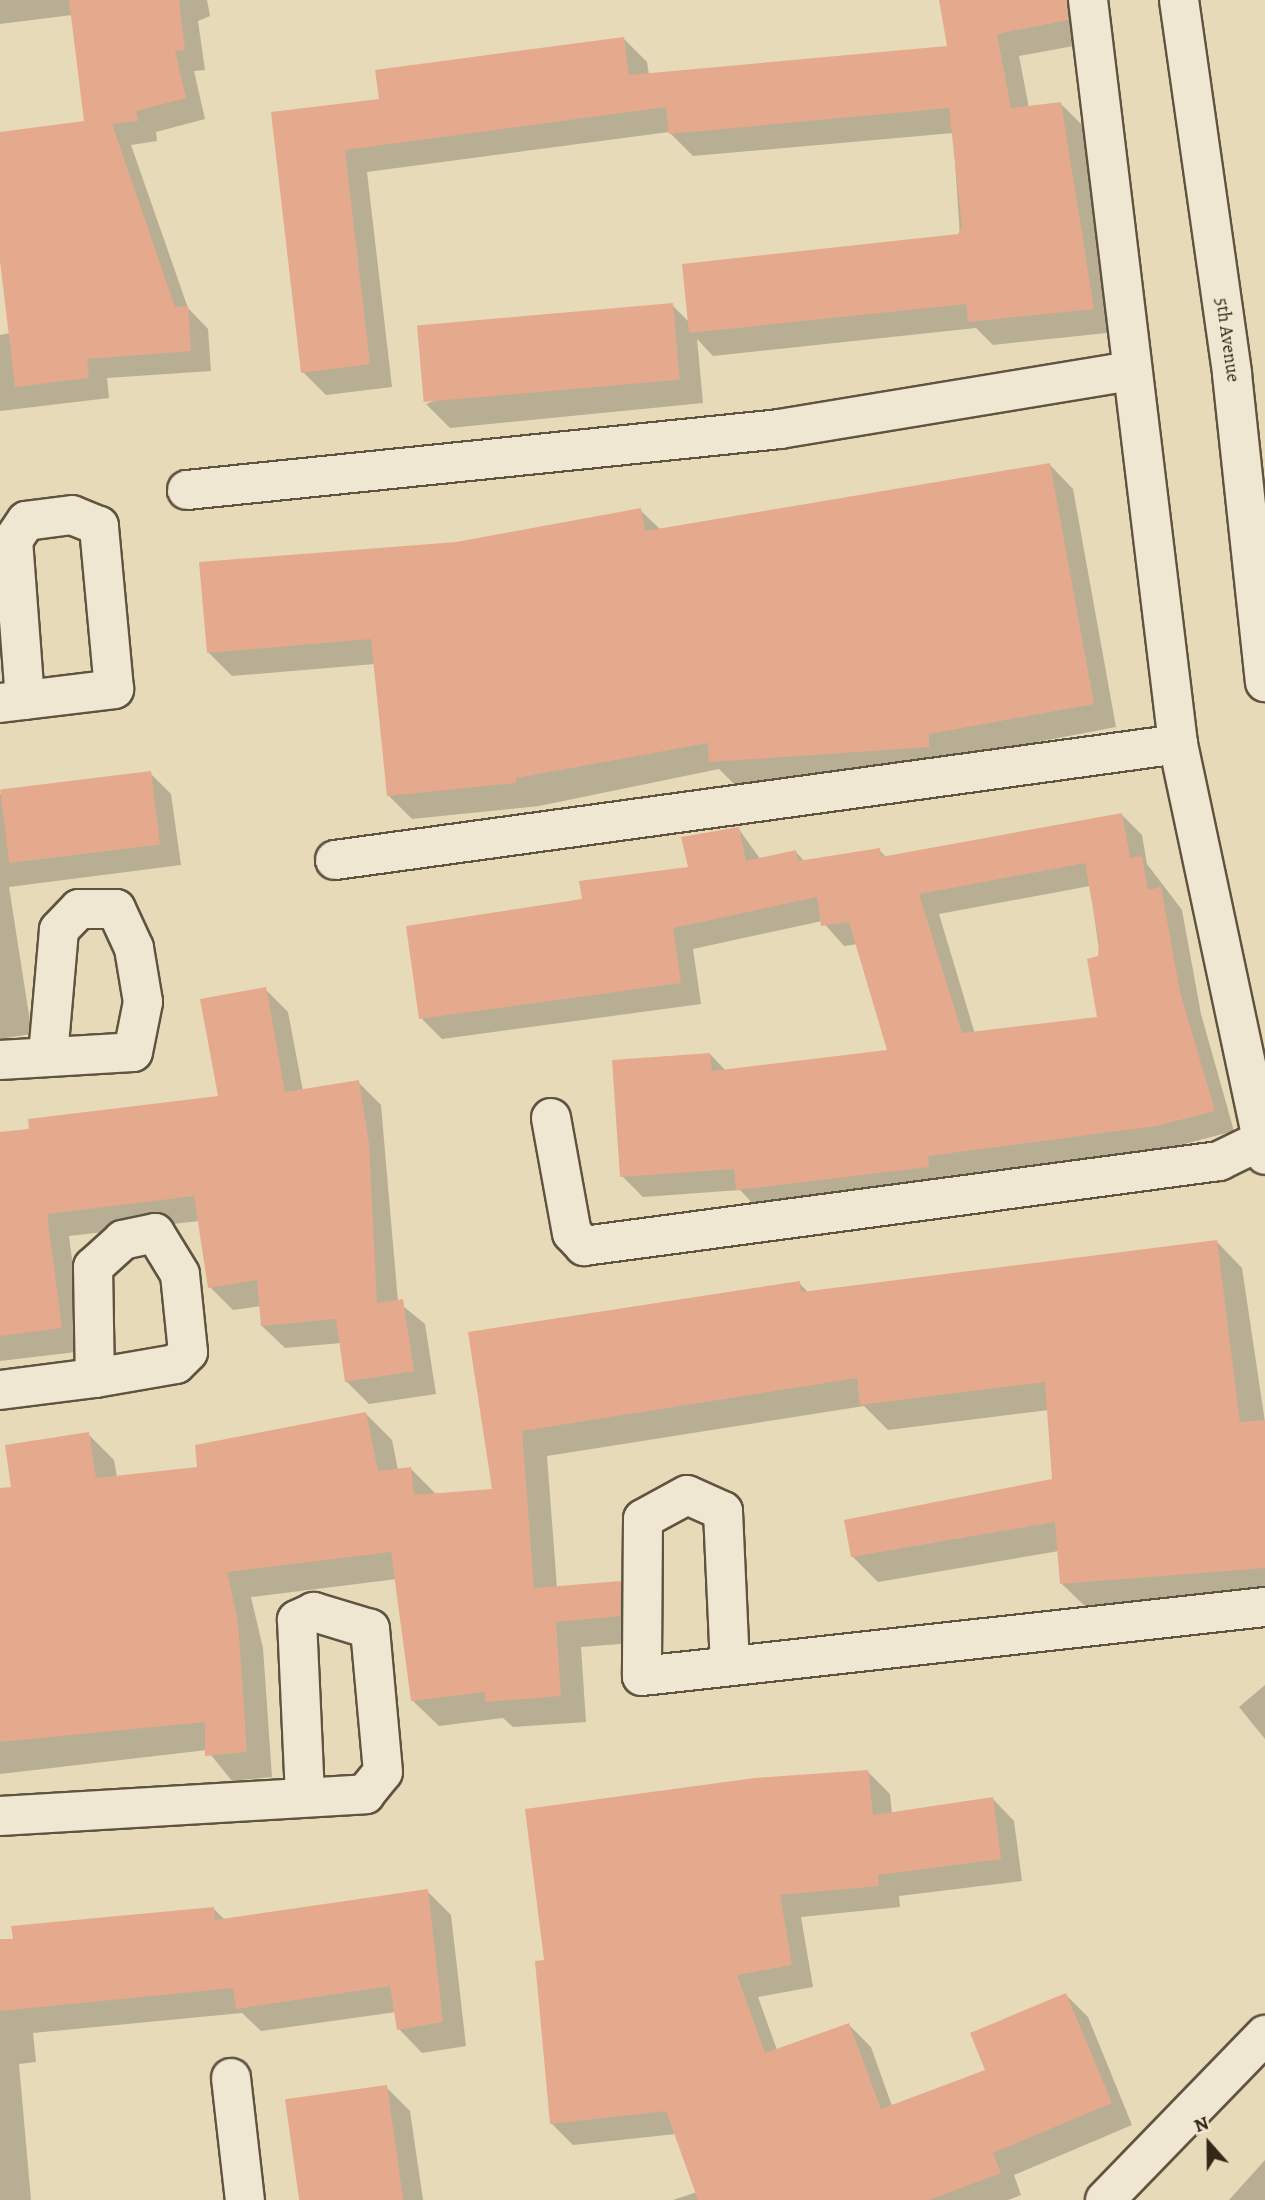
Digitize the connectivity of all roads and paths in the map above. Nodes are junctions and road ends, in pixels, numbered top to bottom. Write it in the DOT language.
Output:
graph roads {
  1 [pos="1088,0"];
  2 [pos="1179,0"];
  3 [pos="1129,371"];
  4 [pos="187,490"];
  5 [pos="1265,682"];
  6 [pos="13,702"];
  7 [pos="1178,744"];
  8 [pos="335,859"];
  9 [pos="48,1055"];
  10 [pos="0,1060"];
  11 [pos="551,1118"];
  12 [pos="1262,1148"];
  13 [pos="95,1378"];
  14 [pos="0,1390"];
  15 [pos="1265,1606"];
  16 [pos="730,1667"];
  17 [pos="305,1796"];
  18 [pos="0,1816"];
  19 [pos="1265,2035"];
  20 [pos="232,2078"];
  21 [pos="245,2200"];
  22 [pos="1105,2200"];
  1 -- 3 [label="street"];
  2 -- 5 [label="street, 5th Avenue"];
  3 -- 4 [label="street"];
  3 -- 7 [label="street"];
  6 -- 6 [label="street"];
  7 -- 8 [label="street"];
  7 -- 12 [label="street"];
  9 -- 10 [label="street"];
  11 -- 12 [label="street"];
  13 -- 14 [label="street"];
  15 -- 16 [label="street"];
  16 -- 16 [label="street"];
  17 -- 17 [label="street"];
  17 -- 18 [label="street"];
  19 -- 22 [label="street"];
  20 -- 21 [label="street"];
}
